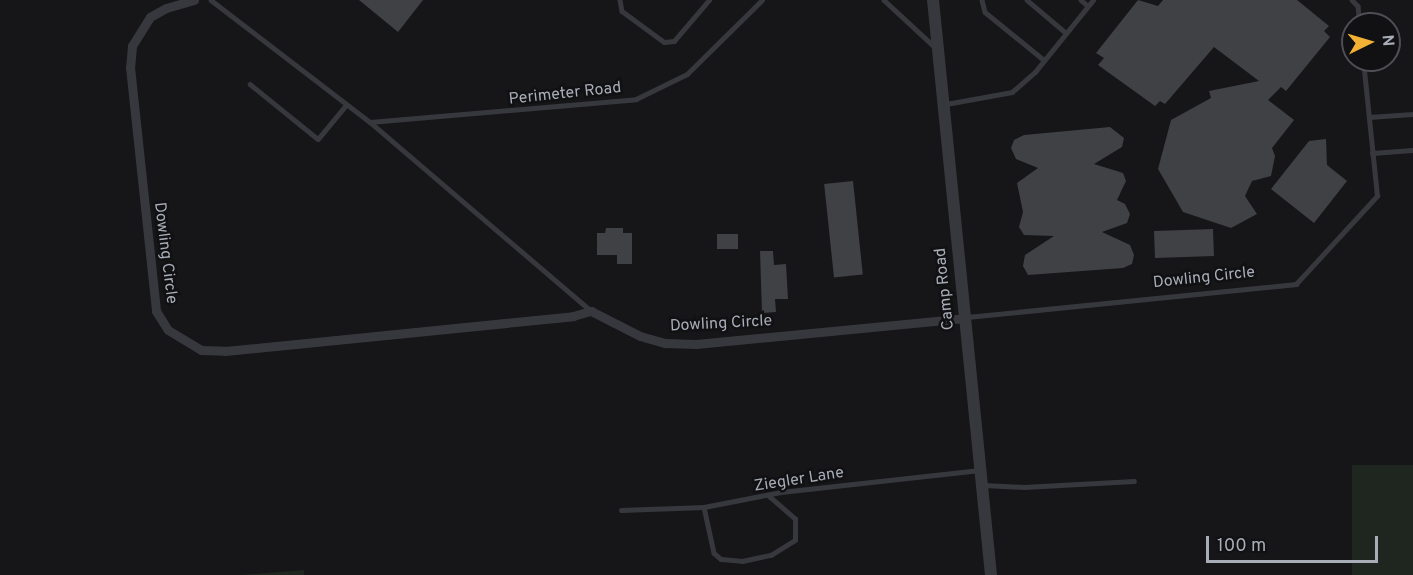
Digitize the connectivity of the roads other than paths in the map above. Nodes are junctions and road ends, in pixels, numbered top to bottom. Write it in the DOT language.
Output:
graph roads {
  1 [pos="194,0"];
  2 [pos="212,0"];
  3 [pos="621,0"];
  4 [pos="709,0"];
  5 [pos="762,0"];
  6 [pos="884,0"];
  7 [pos="933,0"];
  8 [pos="982,0"];
  9 [pos="1027,0"];
  10 [pos="1081,0"];
  11 [pos="1093,0"];
  12 [pos="1088,6"];
  13 [pos="1066,33"];
  14 [pos="938,50"];
  15 [pos="1044,60"];
  16 [pos="1364,72"];
  17 [pos="250,84"];
  18 [pos="943,104"];
  19 [pos="346,105"];
  20 [pos="1413,114"];
  21 [pos="1369,117"];
  22 [pos="370,122"];
  23 [pos="1413,150"];
  24 [pos="1372,153"];
  25 [pos="591,311"];
  26 [pos="965,318"];
  27 [pos="980,470"];
  28 [pos="1134,481"];
  29 [pos="982,484"];
  30 [pos="769,496"];
  31 [pos="704,507"];
  32 [pos="621,510"];
  33 [pos="991,575"];
  1 -- 25 [label="street, Dowling Circle"];
  2 -- 19 [label="lane"];
  3 -- 4 [label="lane"];
  5 -- 22 [label="lane, Perimeter Road"];
  6 -- 14 [label="lane"];
  7 -- 14 [label="street, Camp Road"];
  8 -- 15 [label="lane"];
  9 -- 13 [label="lane"];
  10 -- 12 [label="lane"];
  11 -- 12 [label="lane"];
  12 -- 13 [label="lane"];
  13 -- 15 [label="lane"];
  14 -- 18 [label="street, Camp Road"];
  15 -- 18 [label="lane"];
  16 -- 21 [label="lane, Dowling Circle"];
  17 -- 19 [label="lane"];
  18 -- 26 [label="street, Camp Road"];
  19 -- 22 [label="lane"];
  20 -- 21 [label="lane"];
  21 -- 24 [label="lane, Dowling Circle"];
  22 -- 25 [label="lane"];
  23 -- 24 [label="lane"];
  24 -- 26 [label="lane, Dowling Circle"];
  25 -- 26 [label="street, Dowling Circle"];
  26 -- 27 [label="street, Camp Road"];
  27 -- 29 [label="street, Camp Road"];
  27 -- 30 [label="lane, Ziegler Lane"];
  28 -- 29 [label="lane"];
  29 -- 33 [label="street, Camp Road"];
  30 -- 31 [label="lane, Ziegler Lane"];
  30 -- 31 [label="lane"];
  31 -- 32 [label="lane, Ziegler Lane"];
}
